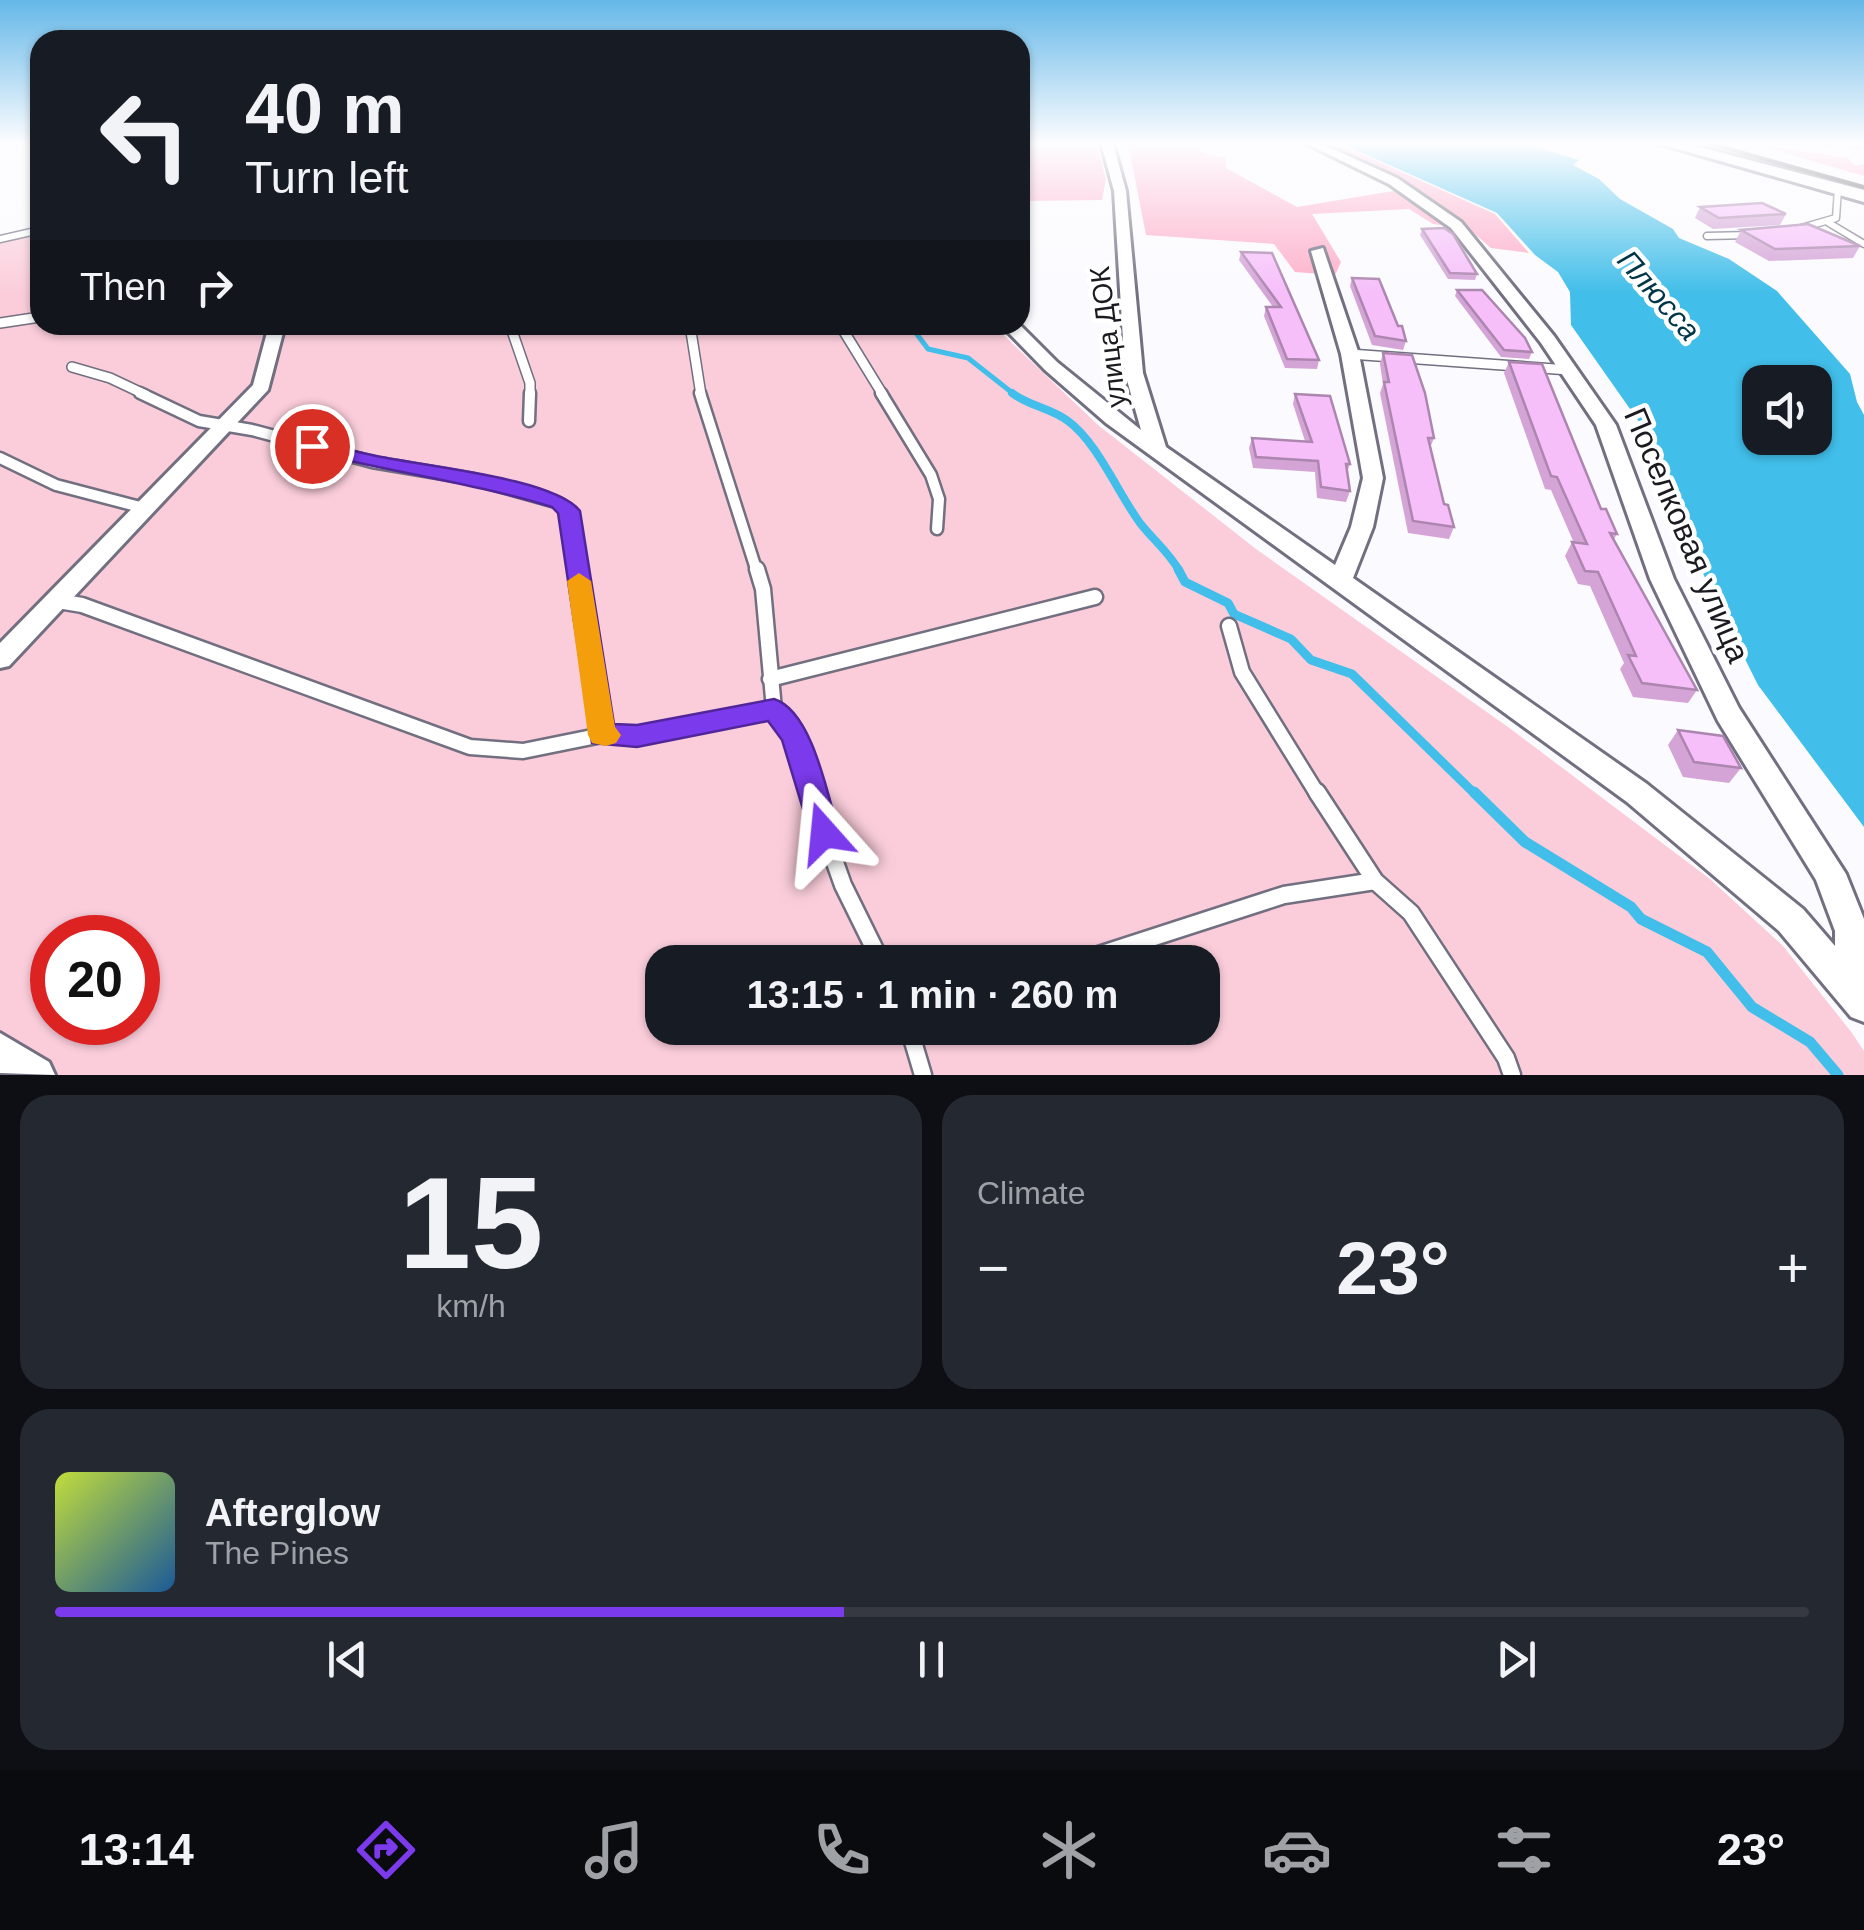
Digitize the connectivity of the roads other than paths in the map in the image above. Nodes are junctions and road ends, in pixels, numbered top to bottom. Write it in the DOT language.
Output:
graph roads {
  1 [pos="1120,193"];
  2 [pos="1410,193"];
  3 [pos="1836,193"];
  4 [pos="1829,223"];
  5 [pos="1794,230"];
  6 [pos="30,232"];
  7 [pos="1756,235"];
  8 [pos="1706,236"];
  9 [pos="0,239"];
  10 [pos="1864,244"];
  11 [pos="1318,251"];
  12 [pos="30,318"];
  13 [pos="0,323"];
  14 [pos="275,335"];
  15 [pos="513,335"];
  16 [pos="692,335"];
  17 [pos="846,335"];
  18 [pos="1021,335"];
  19 [pos="1350,354"];
  20 [pos="72,367"];
  21 [pos="1570,370"];
  22 [pos="529,421"];
  23 [pos="227,427"];
  24 [pos="1157,451"];
  25 [pos="0,458"];
  26 [pos="144,508"];
  27 [pos="937,529"];
  28 [pos="1341,579"];
  29 [pos="1095,597"];
  30 [pos="54,600"];
  31 [pos="1229,626"];
  32 [pos="9,634"];
  33 [pos="0,659"];
  34 [pos="770,680"];
  35 [pos="774,709"];
  36 [pos="602,735"];
  37 [pos="1375,881"];
  38 [pos="873,945"];
  39 [pos="1129,945"];
  40 [pos="1859,997"];
  41 [pos="914,1045"];
  42 [pos="0,1050"];
  43 [pos="36,1075"];
  44 [pos="924,1075"];
  45 [pos="1512,1075"];
  1 -- 24 [label="street, улица ДОК"];
  2 -- 21 [label="street, Поселковая улица"];
  3 -- 4 [label="lane"];
  4 -- 5 [label="lane"];
  4 -- 10 [label="lane"];
  6 -- 9 [label="lane"];
  7 -- 8 [label="lane"];
  11 -- 19 [label="street"];
  12 -- 13 [label="lane"];
  14 -- 23 [label="street"];
  15 -- 22 [label="lane"];
  16 -- 34 [label="lane"];
  17 -- 27 [label="lane"];
  18 -- 24 [label="street, улица ДОК"];
  19 -- 21 [label="lane"];
  19 -- 28 [label="street"];
  20 -- 23 [label="lane"];
  21 -- 40 [label="street, Поселковая улица"];
  23 -- 26 [label="street"];
  23 -- 36 [label="lane"];
  24 -- 28 [label="street, Поселковая улица"];
  25 -- 26 [label="lane"];
  26 -- 30 [label="street"];
  28 -- 40 [label="street, Поселковая улица"];
  29 -- 34 [label="lane"];
  30 -- 32 [label="street"];
  30 -- 36 [label="lane"];
  31 -- 37 [label="lane"];
  32 -- 33 [label="street"];
  34 -- 35 [label="lane"];
  35 -- 36 [label="lane"];
  35 -- 38 [label="lane"];
  37 -- 39 [label="lane"];
  37 -- 45 [label="lane"];
  41 -- 44 [label="lane"];
  42 -- 43 [label="street"];
}
